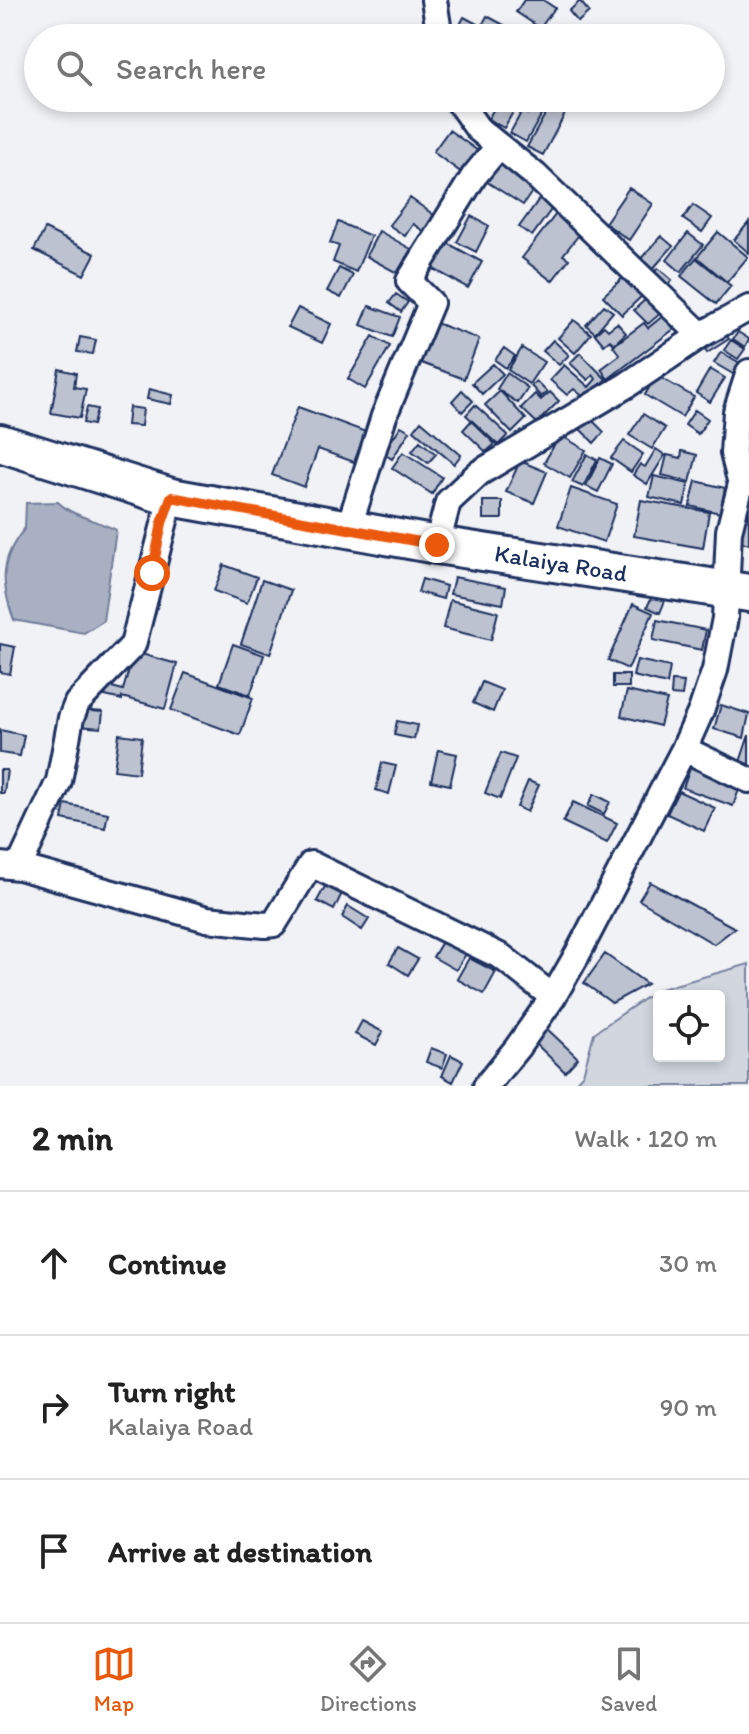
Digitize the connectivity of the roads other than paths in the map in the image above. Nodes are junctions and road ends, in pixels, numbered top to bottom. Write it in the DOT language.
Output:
graph roads {
  1 [pos="434,0"];
  2 [pos="439,24"];
  3 [pos="466,112"];
  4 [pos="498,147"];
  5 [pos="749,308"];
  6 [pos="701,335"];
  7 [pos="749,372"];
  8 [pos="0,443"];
  9 [pos="171,497"];
  10 [pos="348,530"];
  11 [pos="437,545"];
  12 [pos="738,591"];
  13 [pos="684,749"];
  14 [pos="749,780"];
  15 [pos="10,866"];
  16 [pos="553,997"];
  17 [pos="486,1086"];
  1 -- 2 [label="street"];
  3 -- 4 [label="street"];
  4 -- 6 [label="street"];
  4 -- 10 [label="street"];
  5 -- 6 [label="street"];
  6 -- 11 [label="street"];
  7 -- 12 [label="street"];
  8 -- 9 [label="main road, Kalaiya Road"];
  9 -- 10 [label="main road, Kalaiya Road"];
  9 -- 15 [label="street"];
  10 -- 11 [label="main road, Kalaiya Road"];
  11 -- 12 [label="main road, Kalaiya Road"];
  12 -- 13 [label="street"];
  13 -- 14 [label="street"];
  13 -- 16 [label="street"];
  15 -- 16 [label="street"];
  16 -- 17 [label="street"];
}
